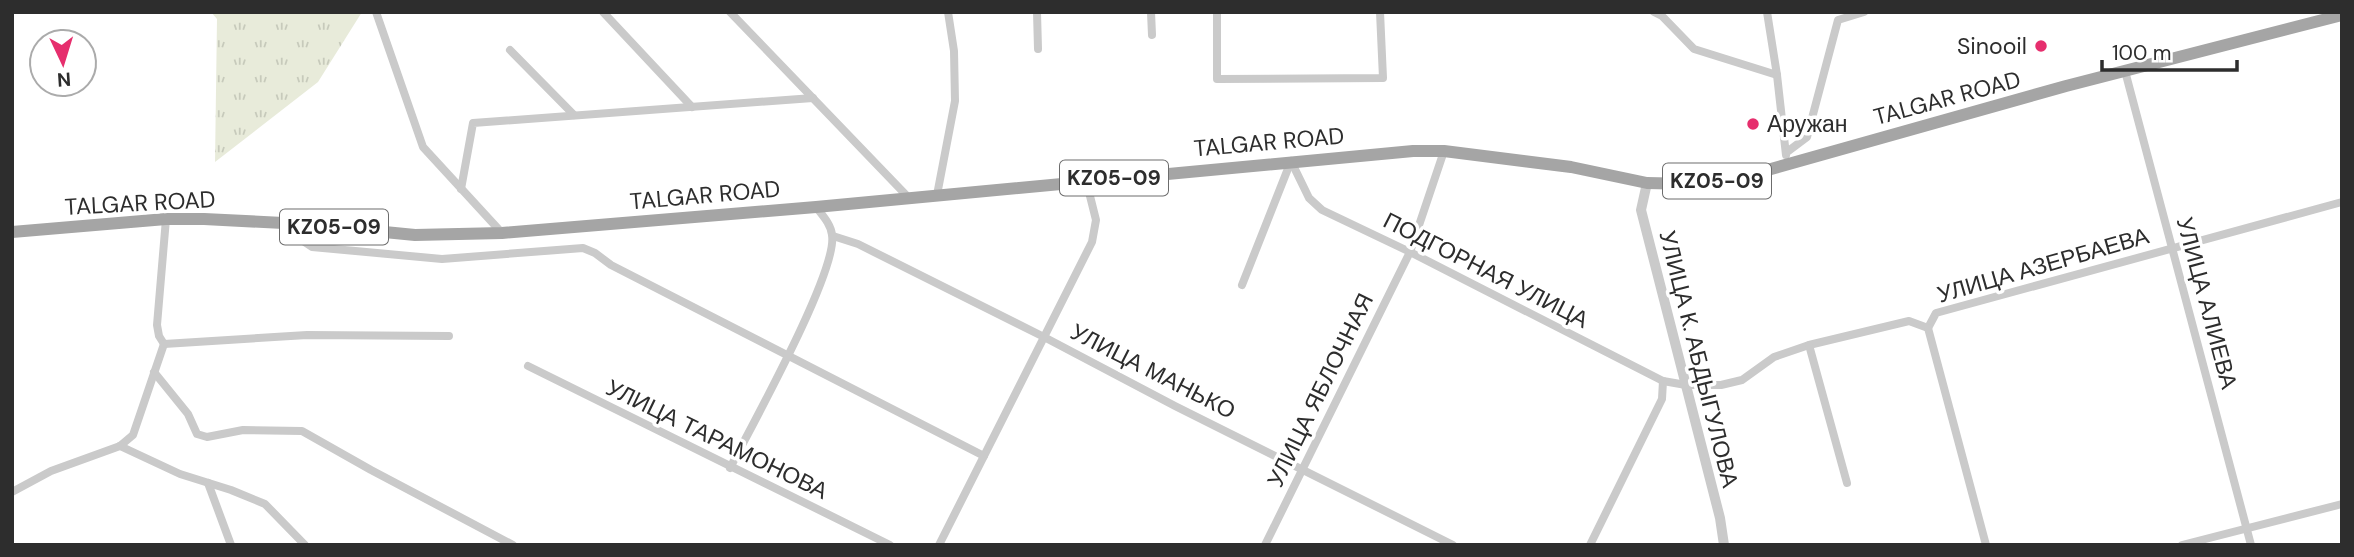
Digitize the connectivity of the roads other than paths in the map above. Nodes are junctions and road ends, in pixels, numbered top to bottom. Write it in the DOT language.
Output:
graph roads {
  1 [pos="376,12"];
  2 [pos="603,12"];
  3 [pos="730,12"];
  4 [pos="948,12"];
  5 [pos="1037,12"];
  6 [pos="1151,12"];
  7 [pos="1217,12"];
  8 [pos="1380,12"];
  9 [pos="1654,12"];
  10 [pos="1767,12"];
  11 [pos="1864,12"];
  12 [pos="2342,15"];
  13 [pos="1153,35"];
  14 [pos="1038,49"];
  15 [pos="510,50"];
  16 [pos="2125,71"];
  17 [pos="1777,75"];
  18 [pos="813,98"];
  19 [pos="692,107"];
  20 [pos="574,115"];
  21 [pos="1444,151"];
  22 [pos="1786,158"];
  23 [pos="1291,161"];
  24 [pos="1086,180"];
  25 [pos="1647,183"];
  26 [pos="461,189"];
  27 [pos="937,195"];
  28 [pos="908,197"];
  29 [pos="2342,202"];
  30 [pos="816,207"];
  31 [pos="166,219"];
  32 [pos="303,224"];
  33 [pos="12,232"];
  34 [pos="502,233"];
  35 [pos="832,236"];
  36 [pos="2173,248"];
  37 [pos="1410,252"];
  38 [pos="1242,285"];
  39 [pos="1928,328"];
  40 [pos="449,336"];
  41 [pos="1044,337"];
  42 [pos="164,344"];
  43 [pos="1809,345"];
  44 [pos="788,354"];
  45 [pos="528,366"];
  46 [pos="154,372"];
  47 [pos="1663,381"];
  48 [pos="1686,385"];
  49 [pos="120,446"];
  50 [pos="984,456"];
  51 [pos="730,468"];
  52 [pos="1303,469"];
  53 [pos="208,483"];
  54 [pos="1847,483"];
  55 [pos="12,492"];
  56 [pos="2342,504"];
  57 [pos="2247,529"];
  58 [pos="231,545"];
  59 [pos="305,545"];
  60 [pos="513,545"];
  61 [pos="890,545"];
  62 [pos="939,545"];
  63 [pos="1265,545"];
  64 [pos="1453,545"];
  65 [pos="1590,545"];
  66 [pos="1724,545"];
  67 [pos="1986,545"];
  68 [pos="2182,545"];
  69 [pos="2251,545"];
  1 -- 26 [label="street"];
  2 -- 19 [label="street"];
  3 -- 18 [label="street"];
  4 -- 27 [label="street"];
  5 -- 14 [label="street"];
  6 -- 13 [label="street"];
  7 -- 8 [label="street"];
  9 -- 17 [label="street"];
  10 -- 17 [label="street"];
  11 -- 22 [label="street"];
  12 -- 16 [label="main road, TALGAR ROAD / KZ05-09"];
  15 -- 20 [label="street"];
  16 -- 22 [label="main road, TALGAR ROAD / KZ05-09"];
  16 -- 36 [label="street, УЛИЦА АЛИЕВА"];
  17 -- 22 [label="street"];
  18 -- 19 [label="street"];
  18 -- 28 [label="street"];
  19 -- 20 [label="street"];
  20 -- 26 [label="street"];
  21 -- 23 [label="main road, TALGAR ROAD / KZ05-09"];
  21 -- 25 [label="main road, TALGAR ROAD / KZ05-09"];
  21 -- 37 [label="street, УЛИЦА ЯБЛОЧНАЯ"];
  22 -- 25 [label="main road, TALGAR ROAD / KZ05-09"];
  23 -- 24 [label="main road, TALGAR ROAD / KZ05-09"];
  23 -- 37 [label="street, ПОДГОРНАЯ УЛИЦА"];
  23 -- 38 [label="street"];
  24 -- 27 [label="main road, TALGAR ROAD / KZ05-09"];
  24 -- 41 [label="street"];
  25 -- 48 [label="street, УЛИЦА К. АБДЫГУЛОВА"];
  26 -- 34 [label="street"];
  27 -- 28 [label="main road, TALGAR ROAD / KZ05-09"];
  28 -- 30 [label="main road, TALGAR ROAD / KZ05-09"];
  29 -- 36 [label="street, УЛИЦА АЗЕРБАЕВА"];
  30 -- 34 [label="main road, TALGAR ROAD / KZ05-09"];
  30 -- 35 [label="street"];
  31 -- 32 [label="main road, TALGAR ROAD / KZ05-09"];
  31 -- 33 [label="main road, TALGAR ROAD / KZ05-09"];
  31 -- 42 [label="street"];
  32 -- 34 [label="main road, TALGAR ROAD / KZ05-09"];
  32 -- 44 [label="street"];
  35 -- 41 [label="street, УЛИЦА МАНЬКО"];
  35 -- 44 [label="street"];
  36 -- 39 [label="street, УЛИЦА АЗЕРБАЕВА"];
  36 -- 57 [label="street, УЛИЦА АЛИЕВА"];
  37 -- 47 [label="street, ПОДГОРНАЯ УЛИЦА"];
  37 -- 52 [label="street, УЛИЦА ЯБЛОЧНАЯ"];
  39 -- 43 [label="street, УЛИЦА АЗЕРБАЕВА"];
  39 -- 67 [label="street"];
  40 -- 42 [label="street"];
  41 -- 50 [label="street"];
  41 -- 52 [label="street, УЛИЦА МАНЬКО"];
  42 -- 46 [label="street"];
  43 -- 48 [label="street, УЛИЦА АЗЕРБАЕВА"];
  43 -- 54 [label="street"];
  44 -- 50 [label="street"];
  44 -- 51 [label="street"];
  45 -- 51 [label="street, УЛИЦА ТАРАМОНОВА"];
  46 -- 49 [label="street"];
  46 -- 60 [label="street"];
  47 -- 48 [label="street, ПОДГОРНАЯ УЛИЦА"];
  47 -- 65 [label="street"];
  48 -- 66 [label="street, УЛИЦА К. АБДЫГУЛОВА"];
  49 -- 53 [label="street"];
  49 -- 55 [label="street"];
  50 -- 62 [label="street"];
  51 -- 61 [label="street, УЛИЦА ТАРАМОНОВА"];
  52 -- 63 [label="street, УЛИЦА ЯБЛОЧНАЯ"];
  52 -- 64 [label="street, УЛИЦА МАНЬКО"];
  53 -- 58 [label="street"];
  53 -- 59 [label="street"];
  56 -- 57 [label="street"];
  57 -- 68 [label="street"];
  57 -- 69 [label="street, УЛИЦА АЛИЕВА"];
}
